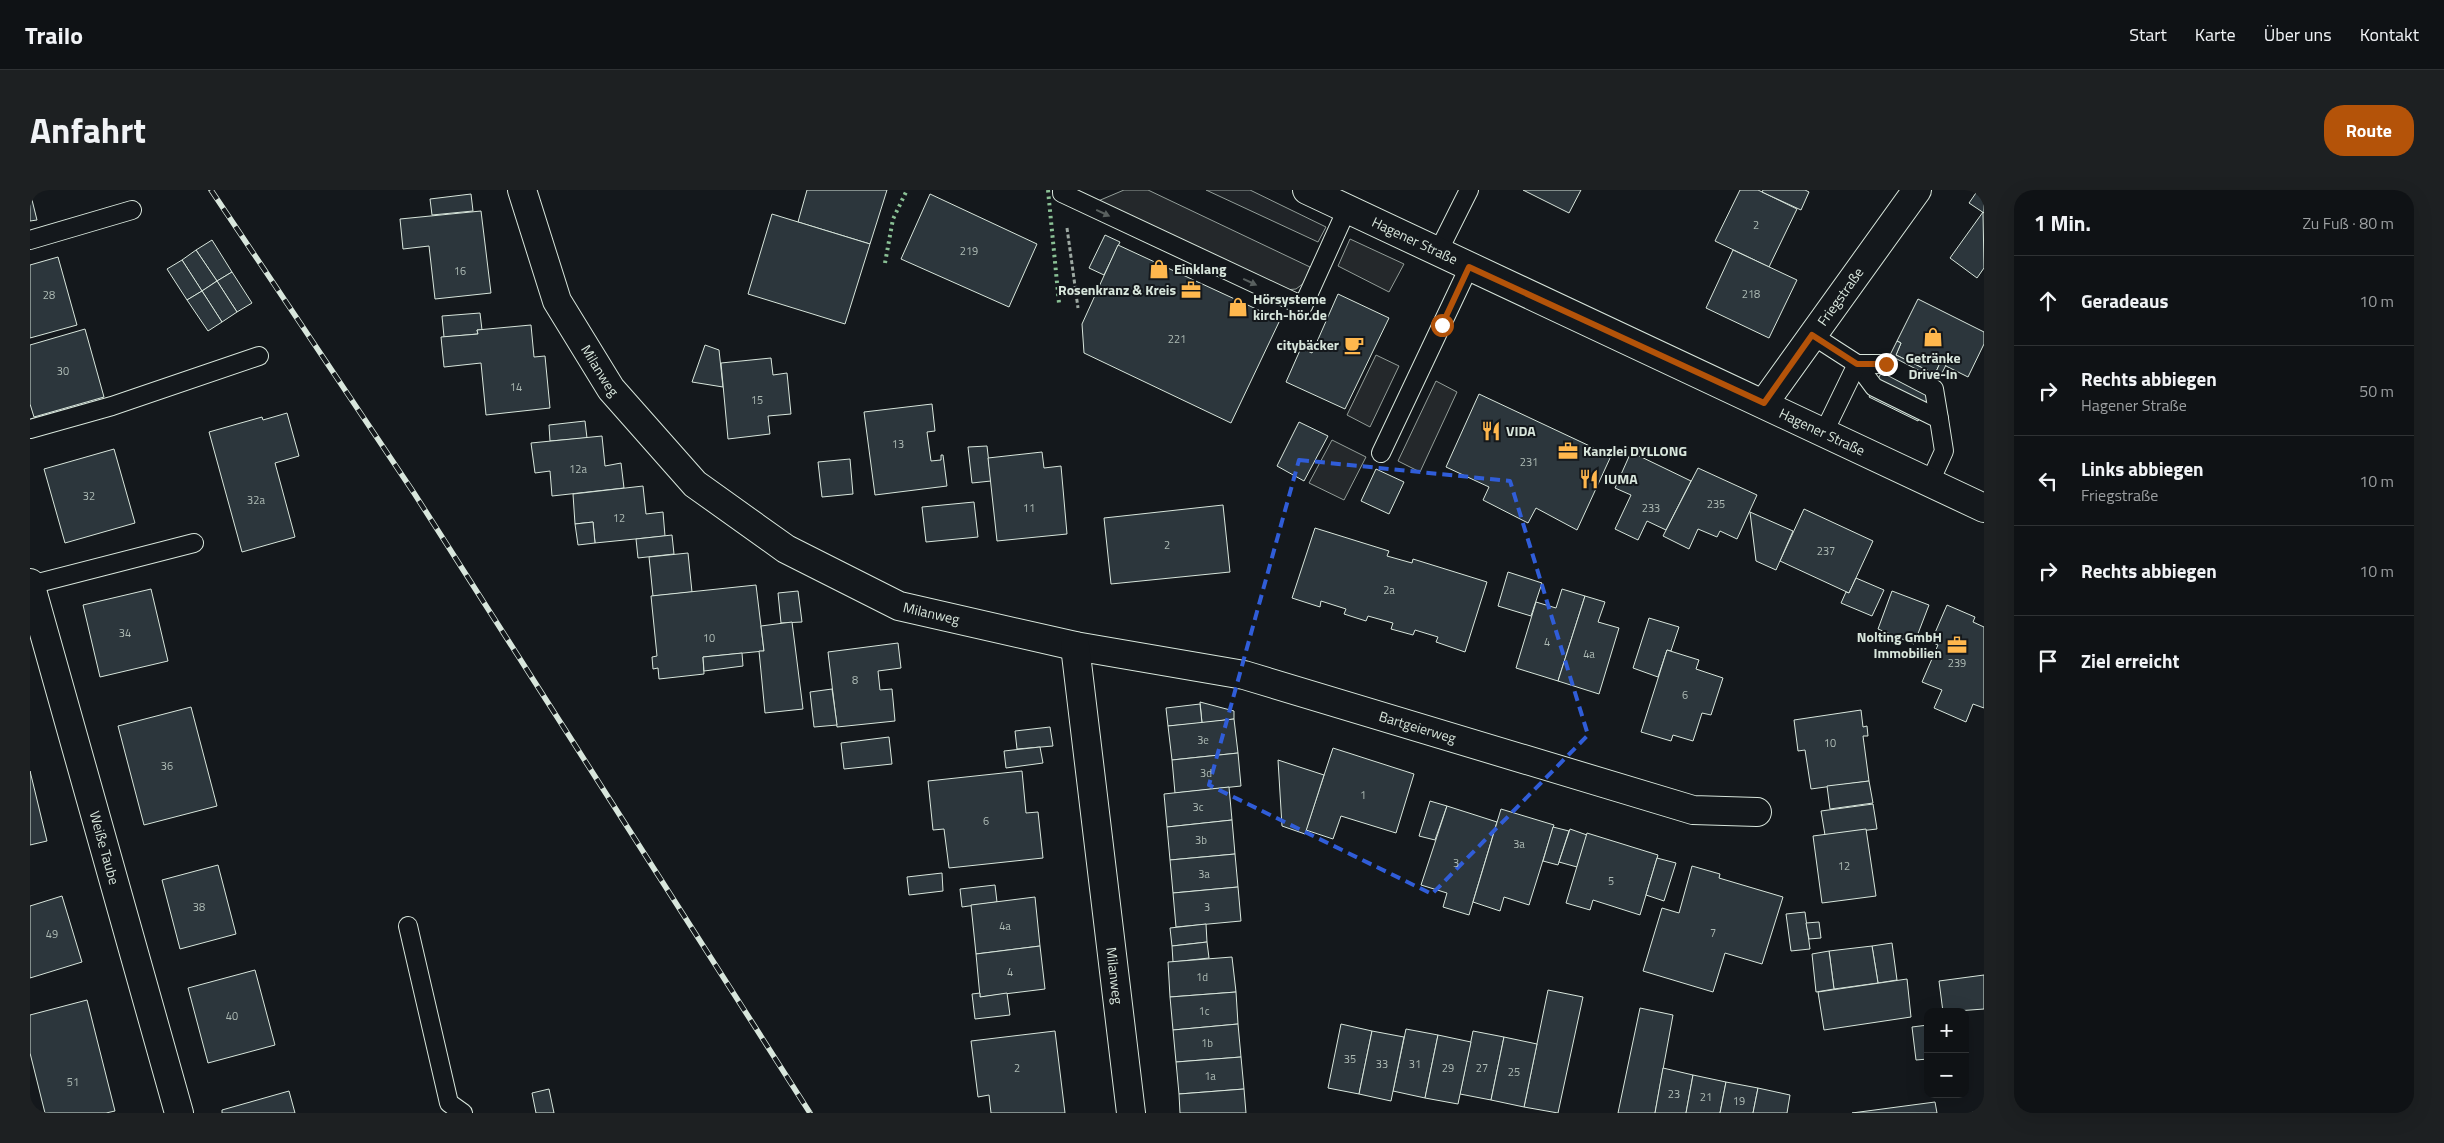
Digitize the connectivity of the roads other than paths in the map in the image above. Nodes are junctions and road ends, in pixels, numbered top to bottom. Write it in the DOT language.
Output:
graph roads {
  1 [pos="522,190"];
  2 [pos="1307,190"];
  3 [pos="1469,190"];
  4 [pos="1917,190"];
  5 [pos="1062,192"];
  6 [pos="1347,209"];
  7 [pos="132,210"];
  8 [pos="30,240"];
  9 [pos="1438,252"];
  10 [pos="1469,267"];
  11 [pos="1812,335"];
  12 [pos="259,356"];
  13 [pos="1857,364"];
  14 [pos="1764,403"];
  15 [pos="1939,419"];
  16 [pos="30,429"];
  17 [pos="1824,432"];
  18 [pos="1381,452"];
  19 [pos="1930,482"];
  20 [pos="1984,508"];
  21 [pos="194,543"];
  22 [pos="30,584"];
  23 [pos="1075,646"];
  24 [pos="1757,812"];
  25 [pos="408,926"];
  26 [pos="179,1113"];
  27 [pos="463,1113"];
  28 [pos="1131,1113"];
  1 -- 23 [label="street, Milanweg"];
  2 -- 6 [label="street, Hagener Straße"];
  3 -- 9 [label="lane"];
  4 -- 11 [label="street, Friegstraße"];
  5 -- 6 [label="lane, one-way"];
  6 -- 9 [label="street, Hagener Straße"];
  7 -- 8 [label="lane"];
  9 -- 10 [label="street, Hagener Straße"];
  10 -- 14 [label="street, Hagener Straße"];
  10 -- 18 [label="lane"];
  11 -- 13 [label="lane"];
  11 -- 14 [label="street, Friegstraße"];
  12 -- 16 [label="lane"];
  13 -- 15 [label="lane"];
  13 -- 15 [label="lane"];
  13 -- 17 [label="lane"];
  14 -- 17 [label="street, Hagener Straße"];
  15 -- 19 [label="lane"];
  17 -- 19 [label="street, Hagener Straße"];
  19 -- 20 [label="street, Hagener Straße"];
  21 -- 22 [label="lane"];
  22 -- 26 [label="street, Weiße Taube"];
  23 -- 24 [label="street, Bartgeierweg"];
  23 -- 28 [label="street, Milanweg"];
  25 -- 27 [label="lane"];
}
